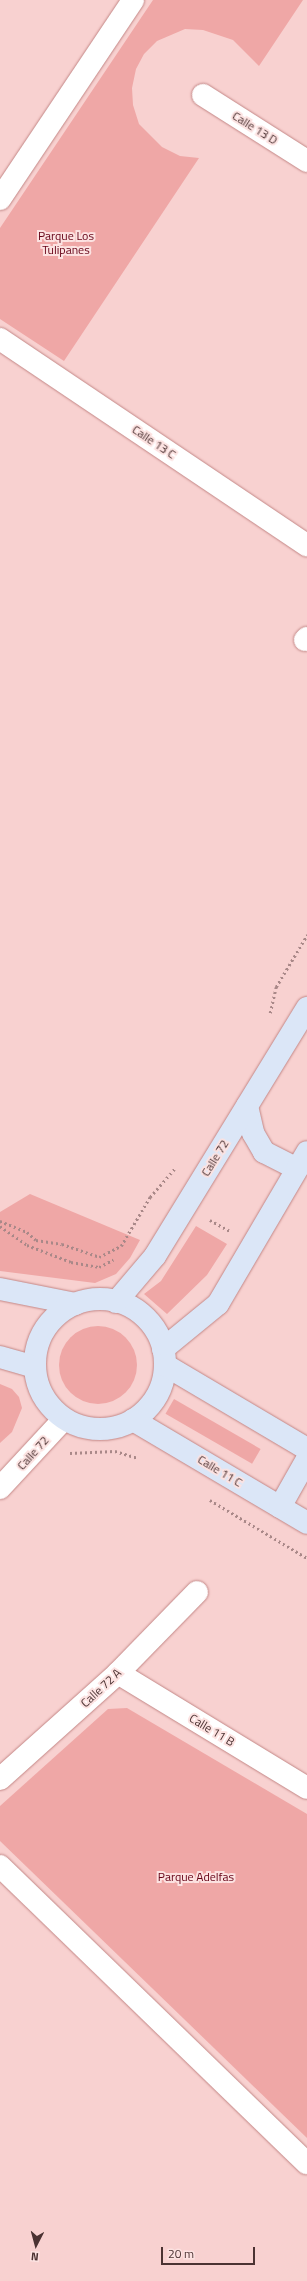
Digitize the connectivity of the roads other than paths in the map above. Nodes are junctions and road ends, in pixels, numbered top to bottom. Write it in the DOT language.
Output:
graph roads {
  1 [pos="133,0"];
  2 [pos="204,95"];
  3 [pos="307,161"];
  4 [pos="0,199"];
  5 [pos="0,339"];
  6 [pos="307,545"];
  7 [pos="307,1008"];
  8 [pos="247,1106"];
  9 [pos="302,1161"];
  10 [pos="0,1290"];
  11 [pos="116,1302"];
  12 [pos="76,1304"];
  13 [pos="0,1357"];
  14 [pos="164,1357"];
  15 [pos="34,1367"];
  16 [pos="64,1419"];
  17 [pos="134,1420"];
  18 [pos="307,1449"];
  19 [pos="307,1459"];
  20 [pos="0,1488"];
  21 [pos="280,1507"];
  22 [pos="307,1523"];
  23 [pos="197,1592"];
  24 [pos="118,1673"];
  25 [pos="0,1779"];
  26 [pos="307,1788"];
  27 [pos="0,1866"];
  28 [pos="307,2163"];
  1 -- 4 [label="street"];
  2 -- 3 [label="street, Calle 13 D"];
  5 -- 6 [label="street, Calle 13 C"];
  7 -- 8 [label="main road, Calle 72"];
  8 -- 9 [label="main road"];
  8 -- 11 [label="main road, Calle 72"];
  9 -- 14 [label="main road"];
  10 -- 12 [label="main road"];
  11 -- 12 [label="main road"];
  11 -- 14 [label="main road"];
  12 -- 15 [label="main road"];
  13 -- 15 [label="main road"];
  14 -- 17 [label="main road"];
  14 -- 18 [label="main road"];
  15 -- 16 [label="main road"];
  16 -- 17 [label="main road"];
  16 -- 20 [label="street, Calle 72"];
  17 -- 21 [label="main road, Calle 11 C"];
  19 -- 21 [label="main road"];
  21 -- 22 [label="main road, Calle 11 C"];
  23 -- 24 [label="street, Calle 72 A"];
  24 -- 25 [label="street, Calle 72 A"];
  24 -- 26 [label="street, Calle 11 B"];
  27 -- 28 [label="street"];
}
